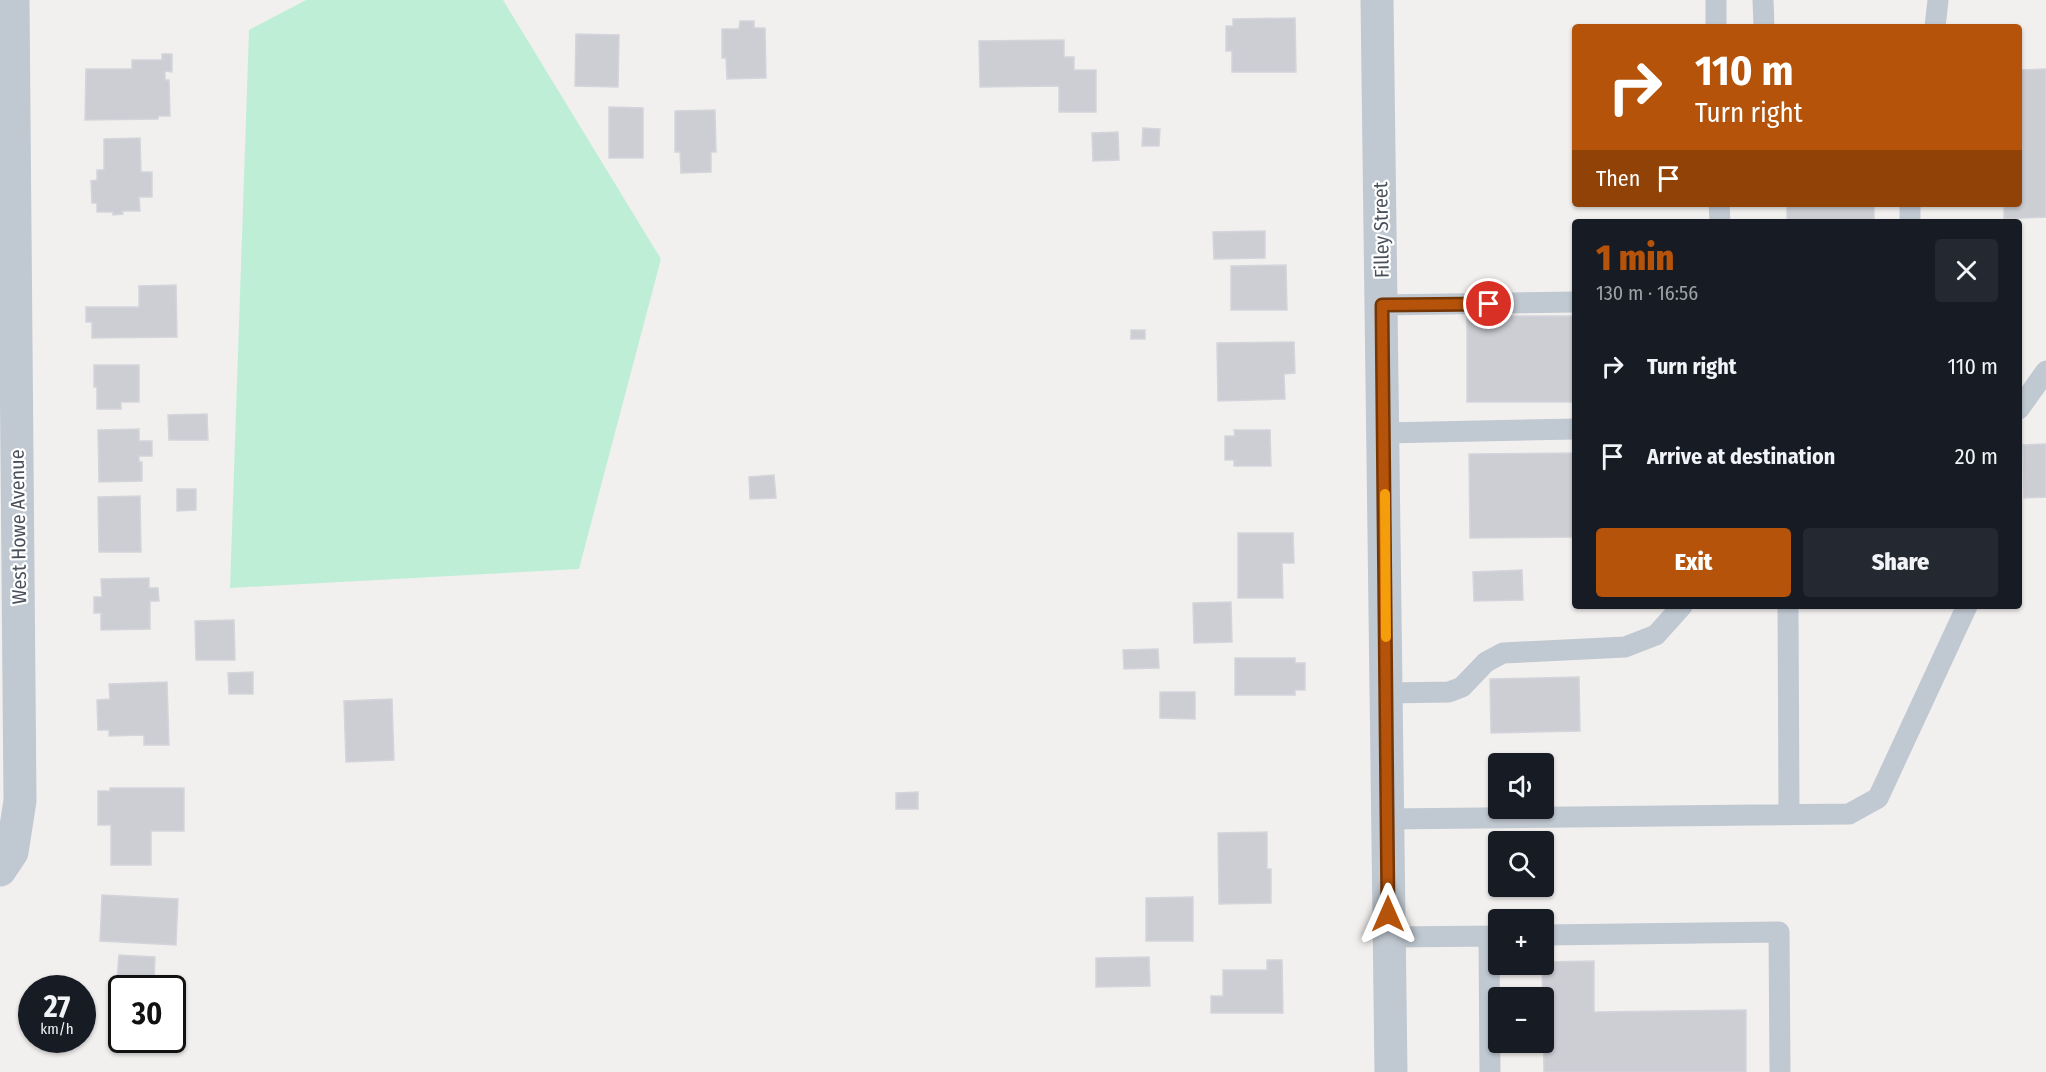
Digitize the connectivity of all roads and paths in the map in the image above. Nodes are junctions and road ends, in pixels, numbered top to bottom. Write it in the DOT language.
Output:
graph roads {
  1 [pos="13,0"];
  2 [pos="1377,0"];
  3 [pos="1716,0"];
  4 [pos="1763,0"];
  5 [pos="1938,0"];
  6 [pos="1716,24"];
  7 [pos="1764,24"];
  8 [pos="1935,24"];
  9 [pos="1572,302"];
  10 [pos="1382,305"];
  11 [pos="2046,371"];
  12 [pos="2022,405"];
  13 [pos="1572,429"];
  14 [pos="1384,433"];
  15 [pos="1679,609"];
  16 [pos="1788,609"];
  17 [pos="1966,609"];
  18 [pos="1386,693"];
  19 [pos="1789,815"];
  20 [pos="1387,819"];
  21 [pos="0,870"];
  22 [pos="1554,935"];
  23 [pos="1488,936"];
  24 [pos="1388,937"];
  25 [pos="1493,975"];
  26 [pos="1391,1072"];
  27 [pos="1490,1072"];
  28 [pos="1780,1072"];
  1 -- 21 [label="street, West Howe Avenue"];
  2 -- 10 [label="street, Filley Street"];
  3 -- 6 [label="lane"];
  4 -- 7 [label="lane"];
  5 -- 8 [label="lane"];
  9 -- 10 [label="lane"];
  10 -- 14 [label="street, Filley Street"];
  11 -- 12 [label="lane"];
  13 -- 14 [label="lane"];
  14 -- 18 [label="street, Filley Street"];
  15 -- 18 [label="lane"];
  16 -- 19 [label="lane"];
  17 -- 19 [label="lane"];
  18 -- 20 [label="street, Filley Street"];
  19 -- 20 [label="lane"];
  20 -- 24 [label="street, Filley Street"];
  22 -- 28 [label="lane"];
  23 -- 24 [label="lane"];
  24 -- 26 [label="street, Filley Street"];
  25 -- 27 [label="lane"];
}
